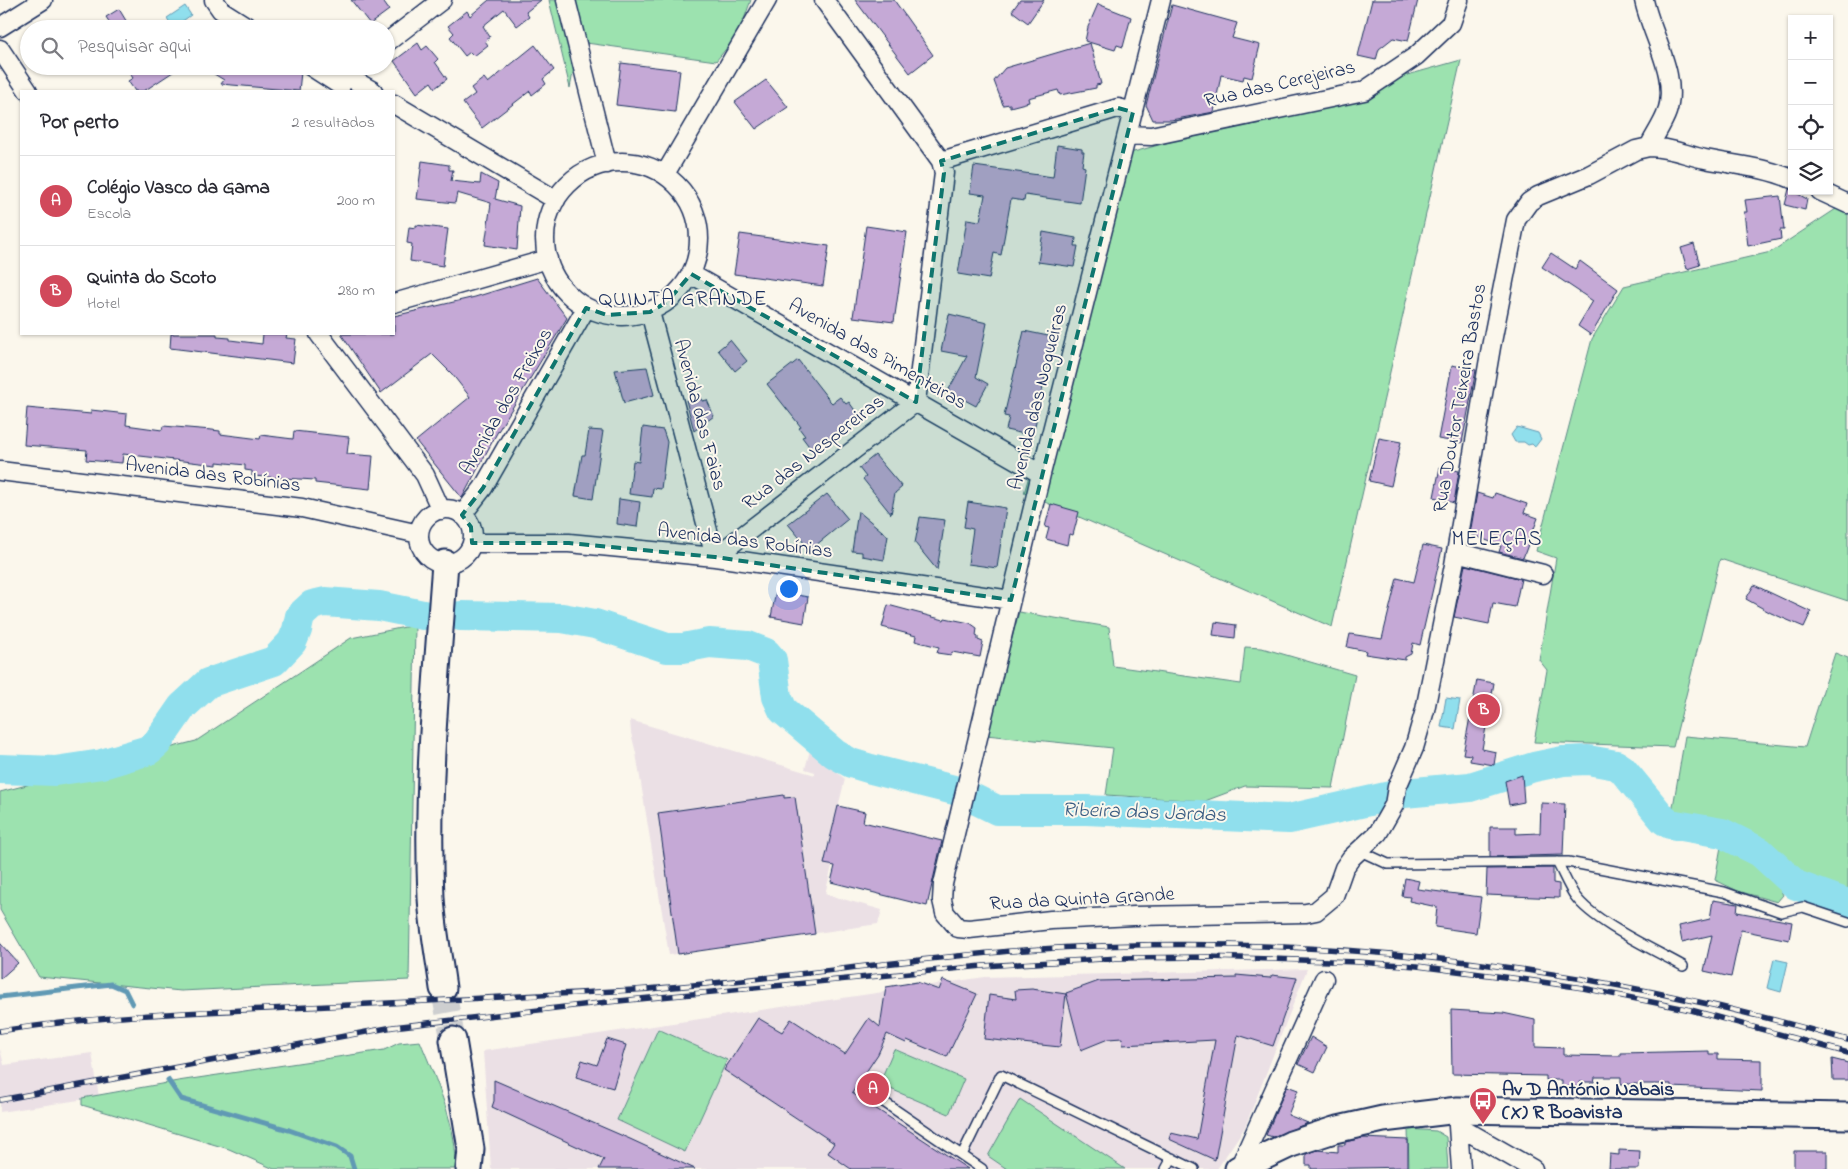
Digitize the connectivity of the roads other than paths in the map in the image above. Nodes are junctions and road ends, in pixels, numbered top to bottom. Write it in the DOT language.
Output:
graph roads {
  1 [pos="43,0"];
  2 [pos="214,0"];
  3 [pos="442,0"];
  4 [pos="566,0"];
  5 [pos="767,0"];
  6 [pos="824,0"];
  7 [pos="1161,0"];
  8 [pos="1459,0"];
  9 [pos="1644,0"];
  10 [pos="237,20"];
  11 [pos="0,27"];
  12 [pos="395,36"];
  13 [pos="0,49"];
  14 [pos="332,75"];
  15 [pos="345,80"];
  16 [pos="27,90"];
  17 [pos="370,90"];
  18 [pos="395,105"];
  19 [pos="1133,112"];
  20 [pos="1127,135"];
  21 [pos="1649,147"];
  22 [pos="941,161"];
  23 [pos="607,164"];
  24 [pos="665,174"];
  25 [pos="1788,178"];
  26 [pos="1829,195"];
  27 [pos="556,200"];
  28 [pos="1848,204"];
  29 [pos="548,259"];
  30 [pos="691,274"];
  31 [pos="395,303"];
  32 [pos="586,308"];
  33 [pos="650,312"];
  34 [pos="320,335"];
  35 [pos="916,402"];
  36 [pos="0,470"];
  37 [pos="1040,474"];
  38 [pos="441,510"];
  39 [pos="462,515"];
  40 [pos="419,534"];
  41 [pos="472,543"];
  42 [pos="1456,552"];
  43 [pos="715,557"];
  44 [pos="446,563"];
  45 [pos="1544,574"];
  46 [pos="1011,600"];
  47 [pos="962,805"];
  48 [pos="1360,851"];
  49 [pos="1556,862"];
  50 [pos="1334,896"];
  51 [pos="1848,922"];
  52 [pos="1683,966"];
  53 [pos="1324,979"];
  54 [pos="444,988"];
  55 [pos="453,1040"];
  56 [pos="878,1098"];
  57 [pos="1848,1116"];
  58 [pos="1458,1118"];
  59 [pos="962,1155"];
  60 [pos="1172,1158"];
  61 [pos="474,1162"];
  62 [pos="982,1169"];
  63 [pos="1166,1169"];
  64 [pos="1194,1169"];
  65 [pos="1238,1169"];
  66 [pos="1461,1169"];
  67 [pos="1533,1169"];
  1 -- 11 [label="street"];
  2 -- 10 [label="street"];
  3 -- 12 [label="street"];
  4 -- 23 [label="street"];
  5 -- 24 [label="street"];
  6 -- 22 [label="street"];
  7 -- 19 [label="street, Avenida das Nogueiras"];
  8 -- 20 [label="street, Rua das Cerejeiras"];
  9 -- 21 [label="street"];
  13 -- 16 [label="street"];
  14 -- 15 [label="street"];
  15 -- 17 [label="street"];
  18 -- 27 [label="street"];
  19 -- 20 [label="street, Avenida das Nogueiras"];
  19 -- 22 [label="street"];
  20 -- 37 [label="street, Avenida das Nogueiras"];
  21 -- 25 [label="street"];
  21 -- 42 [label="street, Rua Doutor Teixeira Bastos"];
  22 -- 35 [label="street"];
  23 -- 24 [label="street"];
  23 -- 27 [label="street"];
  24 -- 30 [label="street"];
  26 -- 28 [label="street"];
  27 -- 29 [label="street"];
  29 -- 31 [label="street"];
  29 -- 32 [label="street"];
  30 -- 33 [label="street"];
  30 -- 35 [label="street, Avenida das Pimenteiras"];
  32 -- 33 [label="street"];
  32 -- 39 [label="street, Avenida dos Freixos"];
  33 -- 43 [label="street, Avenida das Faias"];
  34 -- 38 [label="street"];
  35 -- 37 [label="street, Avenida das Pimenteiras"];
  35 -- 43 [label="street, Rua das Nespereiras"];
  36 -- 40 [label="street, Avenida das Robínias"];
  37 -- 46 [label="street, Avenida das Nogueiras"];
  38 -- 39 [label="street"];
  38 -- 40 [label="street"];
  39 -- 41 [label="street"];
  40 -- 44 [label="street"];
  41 -- 43 [label="street, Avenida das Robínias"];
  41 -- 44 [label="street"];
  42 -- 45 [label="street"];
  42 -- 48 [label="street, Rua Doutor Teixeira Bastos"];
  43 -- 46 [label="street, Avenida das Robínias"];
  44 -- 54 [label="main road"];
  46 -- 47 [label="street, Avenida das Nogueiras"];
  47 -- 50 [label="street, Rua da Quinta Grande"];
  48 -- 49 [label="lane"];
  48 -- 50 [label="street, Rua Doutor Teixeira Bastos"];
  49 -- 51 [label="lane"];
  49 -- 52 [label="lane"];
  53 -- 65 [label="street"];
  55 -- 61 [label="main road"];
  56 -- 59 [label="lane"];
  57 -- 58 [label="main road"];
  58 -- 65 [label="main road"];
  58 -- 66 [label="street"];
  58 -- 67 [label="street"];
  59 -- 60 [label="lane"];
  59 -- 62 [label="lane"];
  60 -- 63 [label="lane"];
  60 -- 64 [label="lane"];
}
